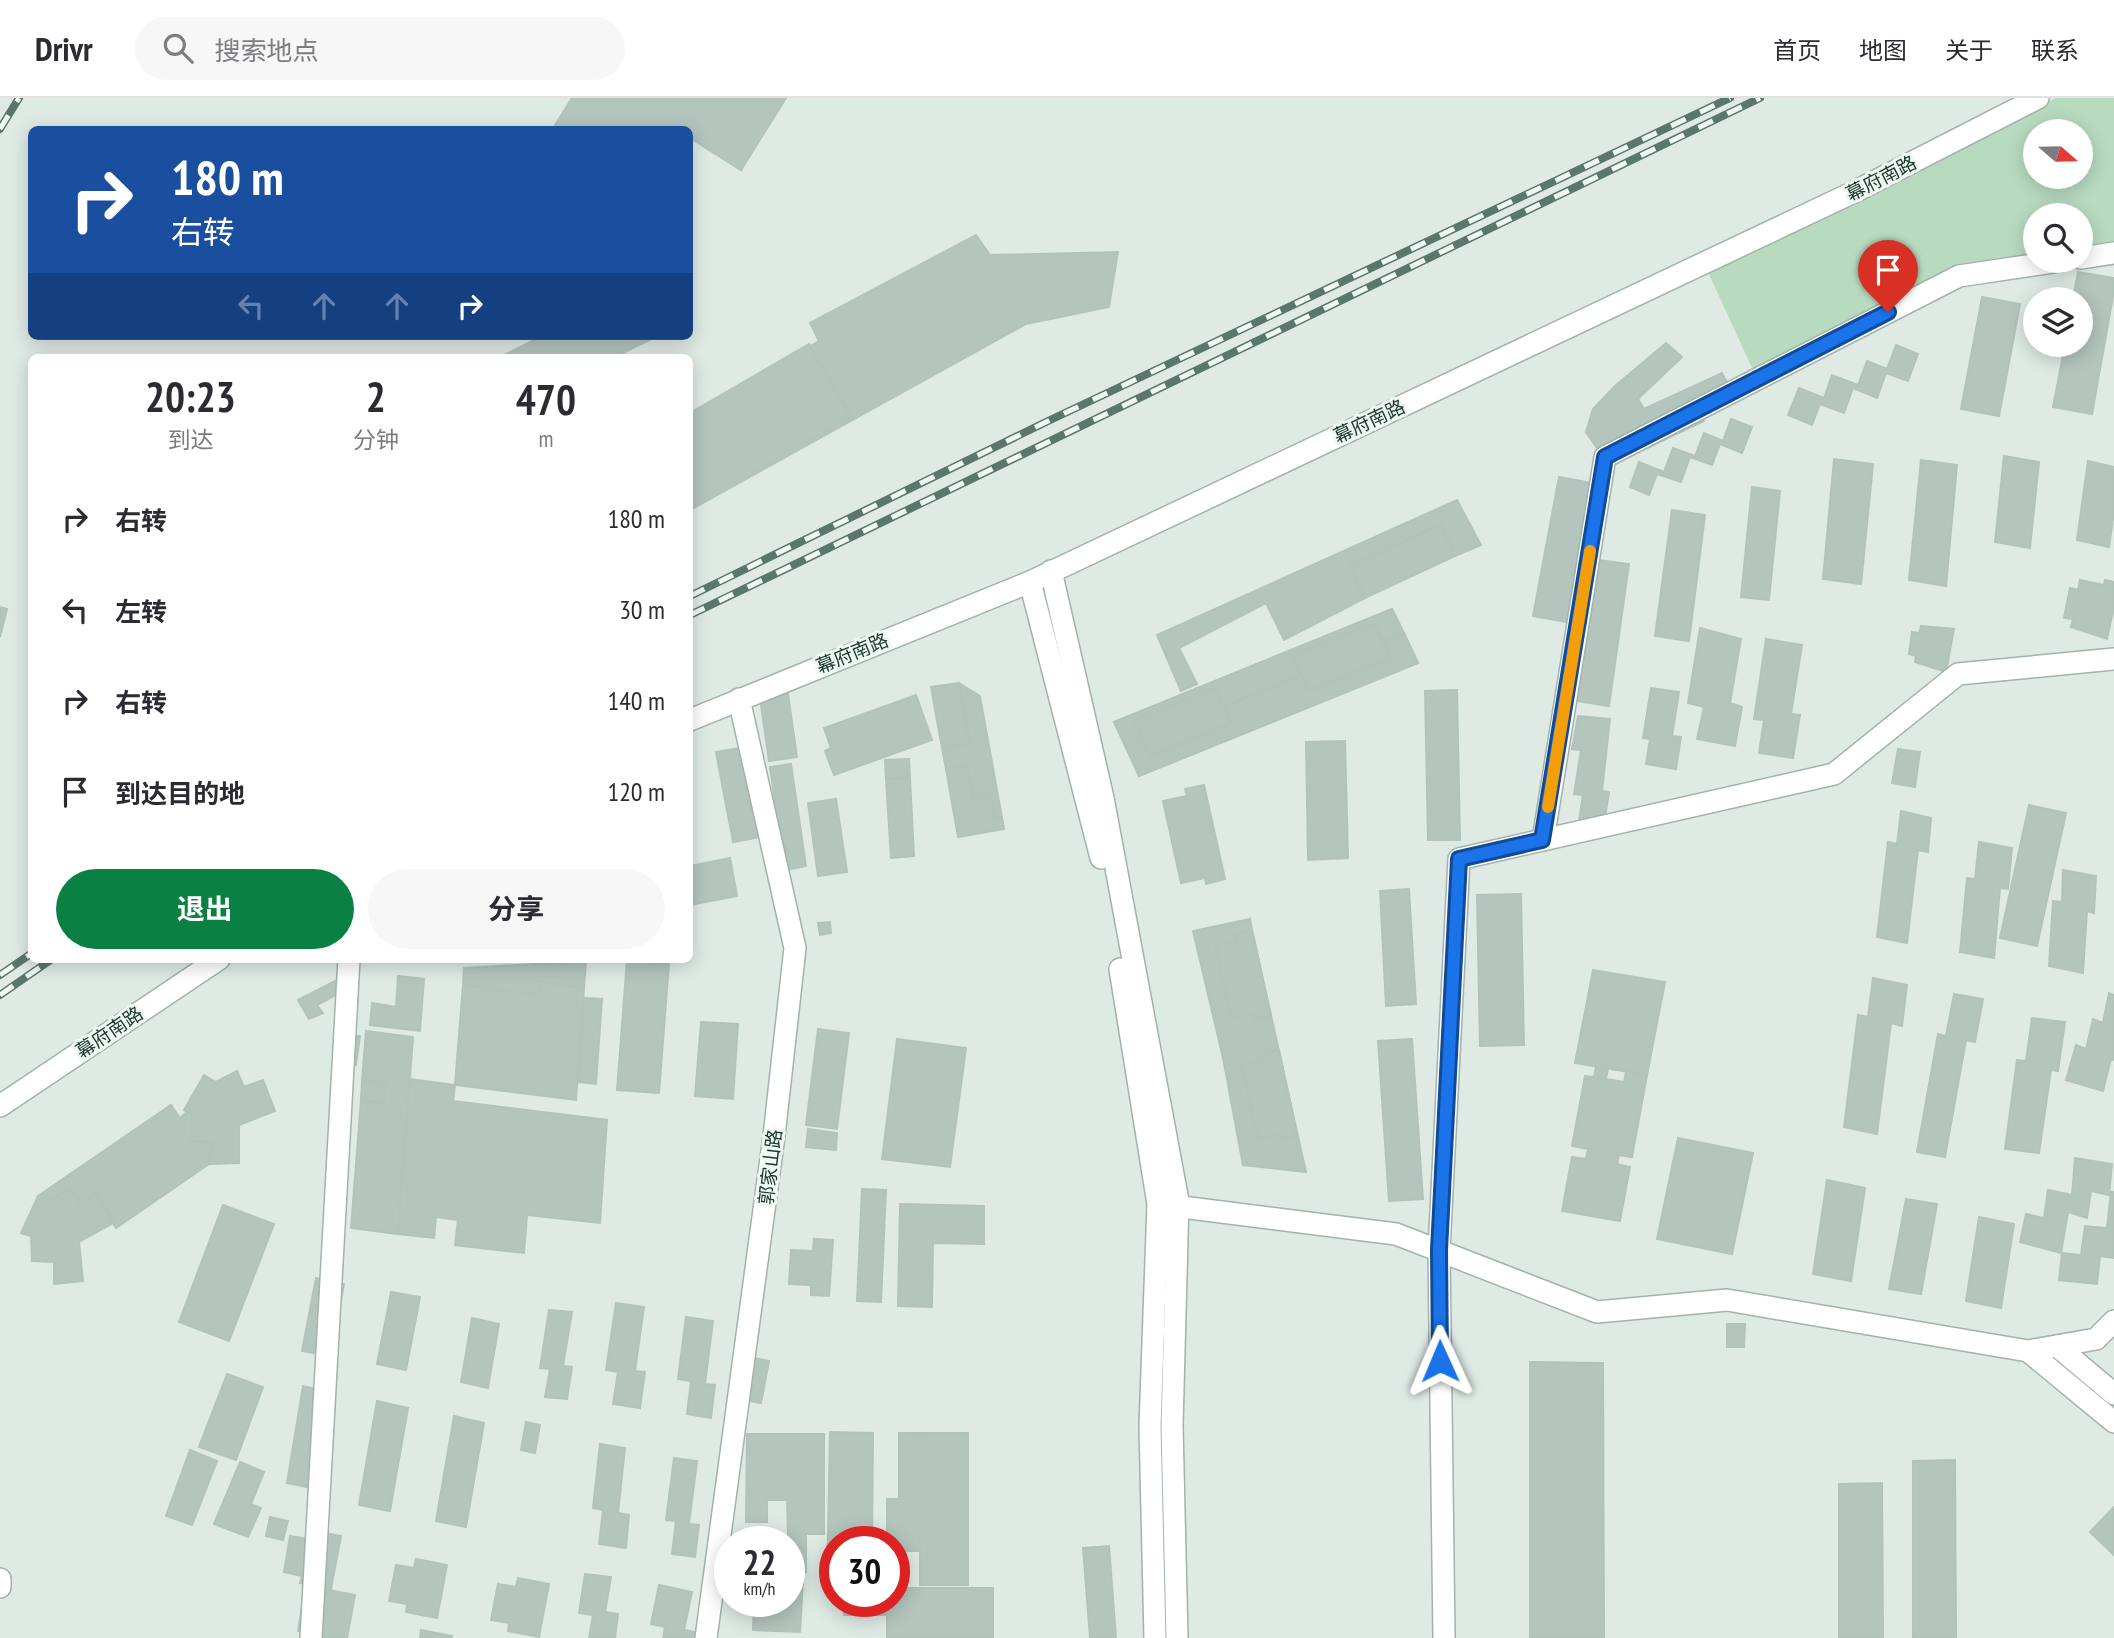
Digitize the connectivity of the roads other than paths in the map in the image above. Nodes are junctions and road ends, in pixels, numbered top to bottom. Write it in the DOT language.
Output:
graph roads {
  1 [pos="2038,98"];
  2 [pos="2114,253"];
  3 [pos="2093,256"];
  4 [pos="2023,266"];
  5 [pos="1051,571"];
  6 [pos="1030,582"];
  7 [pos="2114,659"];
  8 [pos="739,699"];
  9 [pos="693,719"];
  10 [pos="1542,840"];
  11 [pos="213,963"];
  12 [pos="349,963"];
  13 [pos="0,1106"];
  14 [pos="1158,1203"];
  15 [pos="1439,1250"];
  16 [pos="2114,1321"];
  17 [pos="2057,1346"];
  18 [pos="2028,1350"];
  19 [pos="2114,1394"];
  20 [pos="2114,1422"];
  21 [pos="0,1578"];
  22 [pos="0,1587"];
  23 [pos="311,1638"];
  24 [pos="706,1638"];
  25 [pos="1155,1638"];
  26 [pos="1177,1638"];
  27 [pos="1444,1638"];
  1 -- 5 [label="street, 幕府南路"];
  2 -- 3 [label="street"];
  4 -- 10 [label="street"];
  5 -- 6 [label="street, 幕府南路"];
  5 -- 26 [label="street"];
  6 -- 8 [label="street, 幕府南路"];
  6 -- 14 [label="street"];
  7 -- 10 [label="street"];
  8 -- 9 [label="street, 幕府南路"];
  8 -- 24 [label="street, 郭家山路"];
  10 -- 15 [label="street"];
  11 -- 13 [label="street, 幕府南路"];
  12 -- 23 [label="street"];
  14 -- 15 [label="street"];
  14 -- 25 [label="street"];
  15 -- 18 [label="street"];
  15 -- 27 [label="street"];
  16 -- 17 [label="street"];
  17 -- 18 [label="street"];
  17 -- 19 [label="street"];
  18 -- 20 [label="street"];
  21 -- 22 [label="street"];
}
